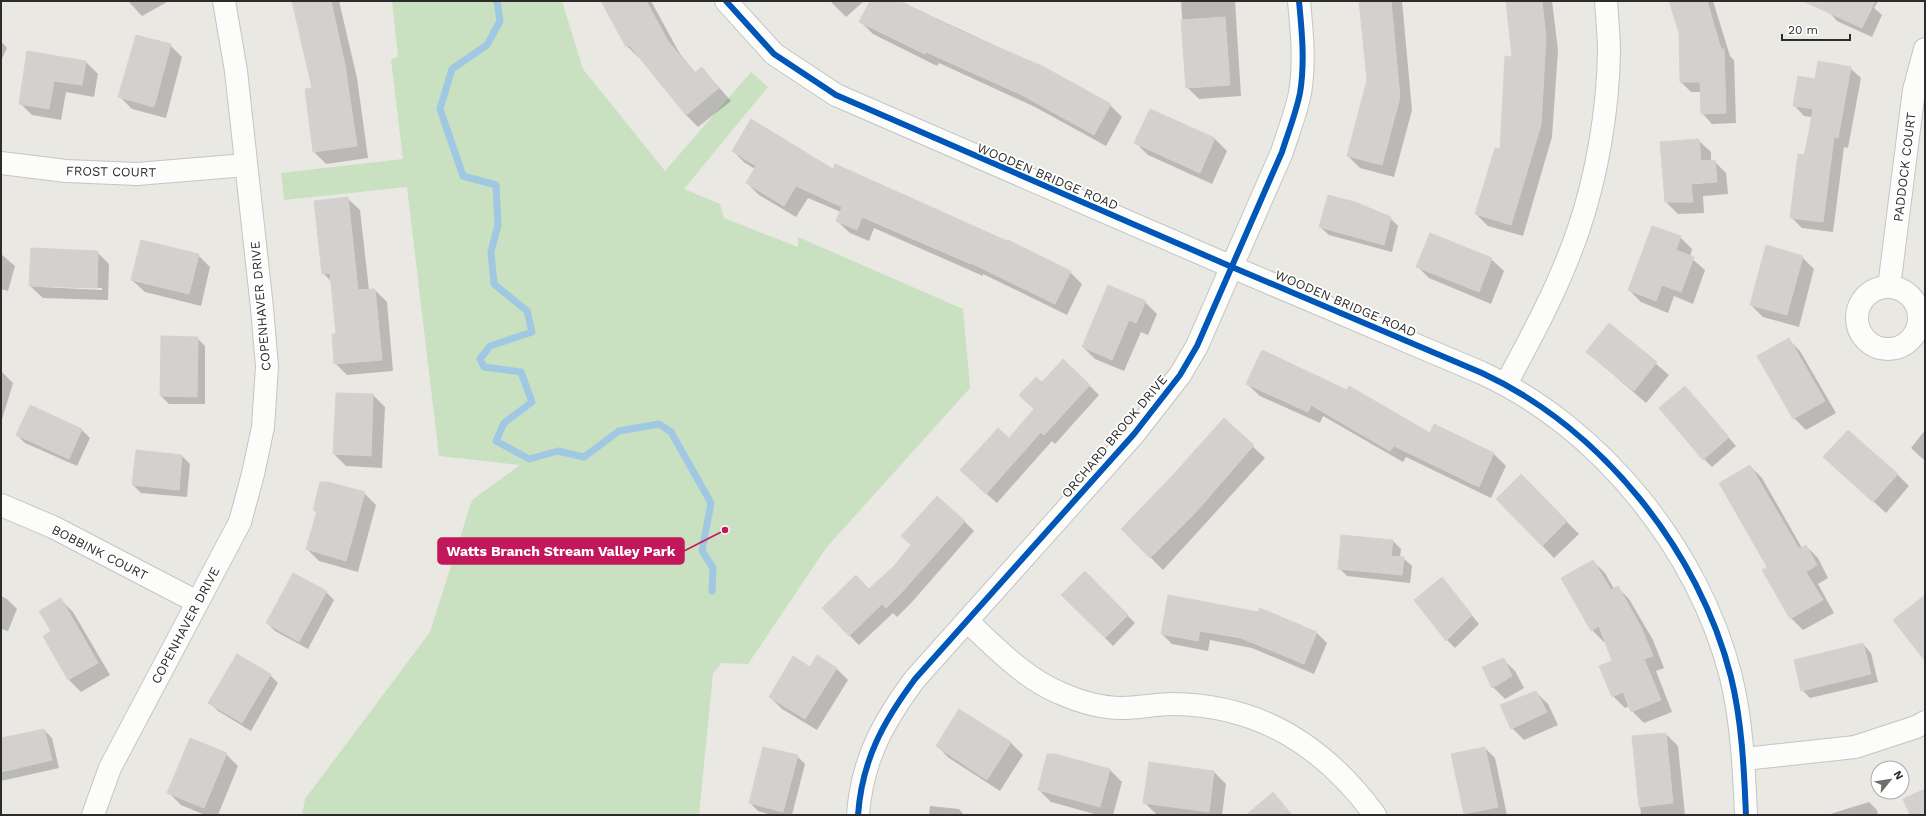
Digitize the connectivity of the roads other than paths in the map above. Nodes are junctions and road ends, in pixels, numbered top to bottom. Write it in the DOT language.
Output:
graph roads {
  1 [pos="224,1"];
  2 [pos="726,1"];
  3 [pos="1300,1"];
  4 [pos="1606,1"];
  5 [pos="1925,49"];
  6 [pos="1,163"];
  7 [pos="246,165"];
  8 [pos="1232,267"];
  9 [pos="1890,287"];
  10 [pos="1506,384"];
  11 [pos="1,505"];
  12 [pos="197,602"];
  13 [pos="967,621"];
  14 [pos="1925,722"];
  15 [pos="1744,759"];
  16 [pos="93,815"];
  17 [pos="858,815"];
  18 [pos="1375,815"];
  19 [pos="1746,815"];
  1 -- 7 [label="street, COPENHAVER DRIVE"];
  2 -- 8 [label="street, WOODEN BRIDGE ROAD"];
  3 -- 8 [label="street, ORCHARD BROOK DRIVE"];
  4 -- 10 [label="street"];
  5 -- 9 [label="street, PADDOCK COURT"];
  6 -- 7 [label="street, FROST COURT"];
  7 -- 12 [label="street, COPENHAVER DRIVE"];
  8 -- 10 [label="street, WOODEN BRIDGE ROAD"];
  8 -- 13 [label="street, ORCHARD BROOK DRIVE"];
  10 -- 15 [label="street, WOODEN BRIDGE ROAD"];
  11 -- 12 [label="street, BOBBINK COURT"];
  12 -- 16 [label="street, COPENHAVER DRIVE"];
  13 -- 17 [label="street, ORCHARD BROOK DRIVE"];
  13 -- 18 [label="street"];
  14 -- 15 [label="street"];
  15 -- 19 [label="street, WOODEN BRIDGE ROAD"];
}
